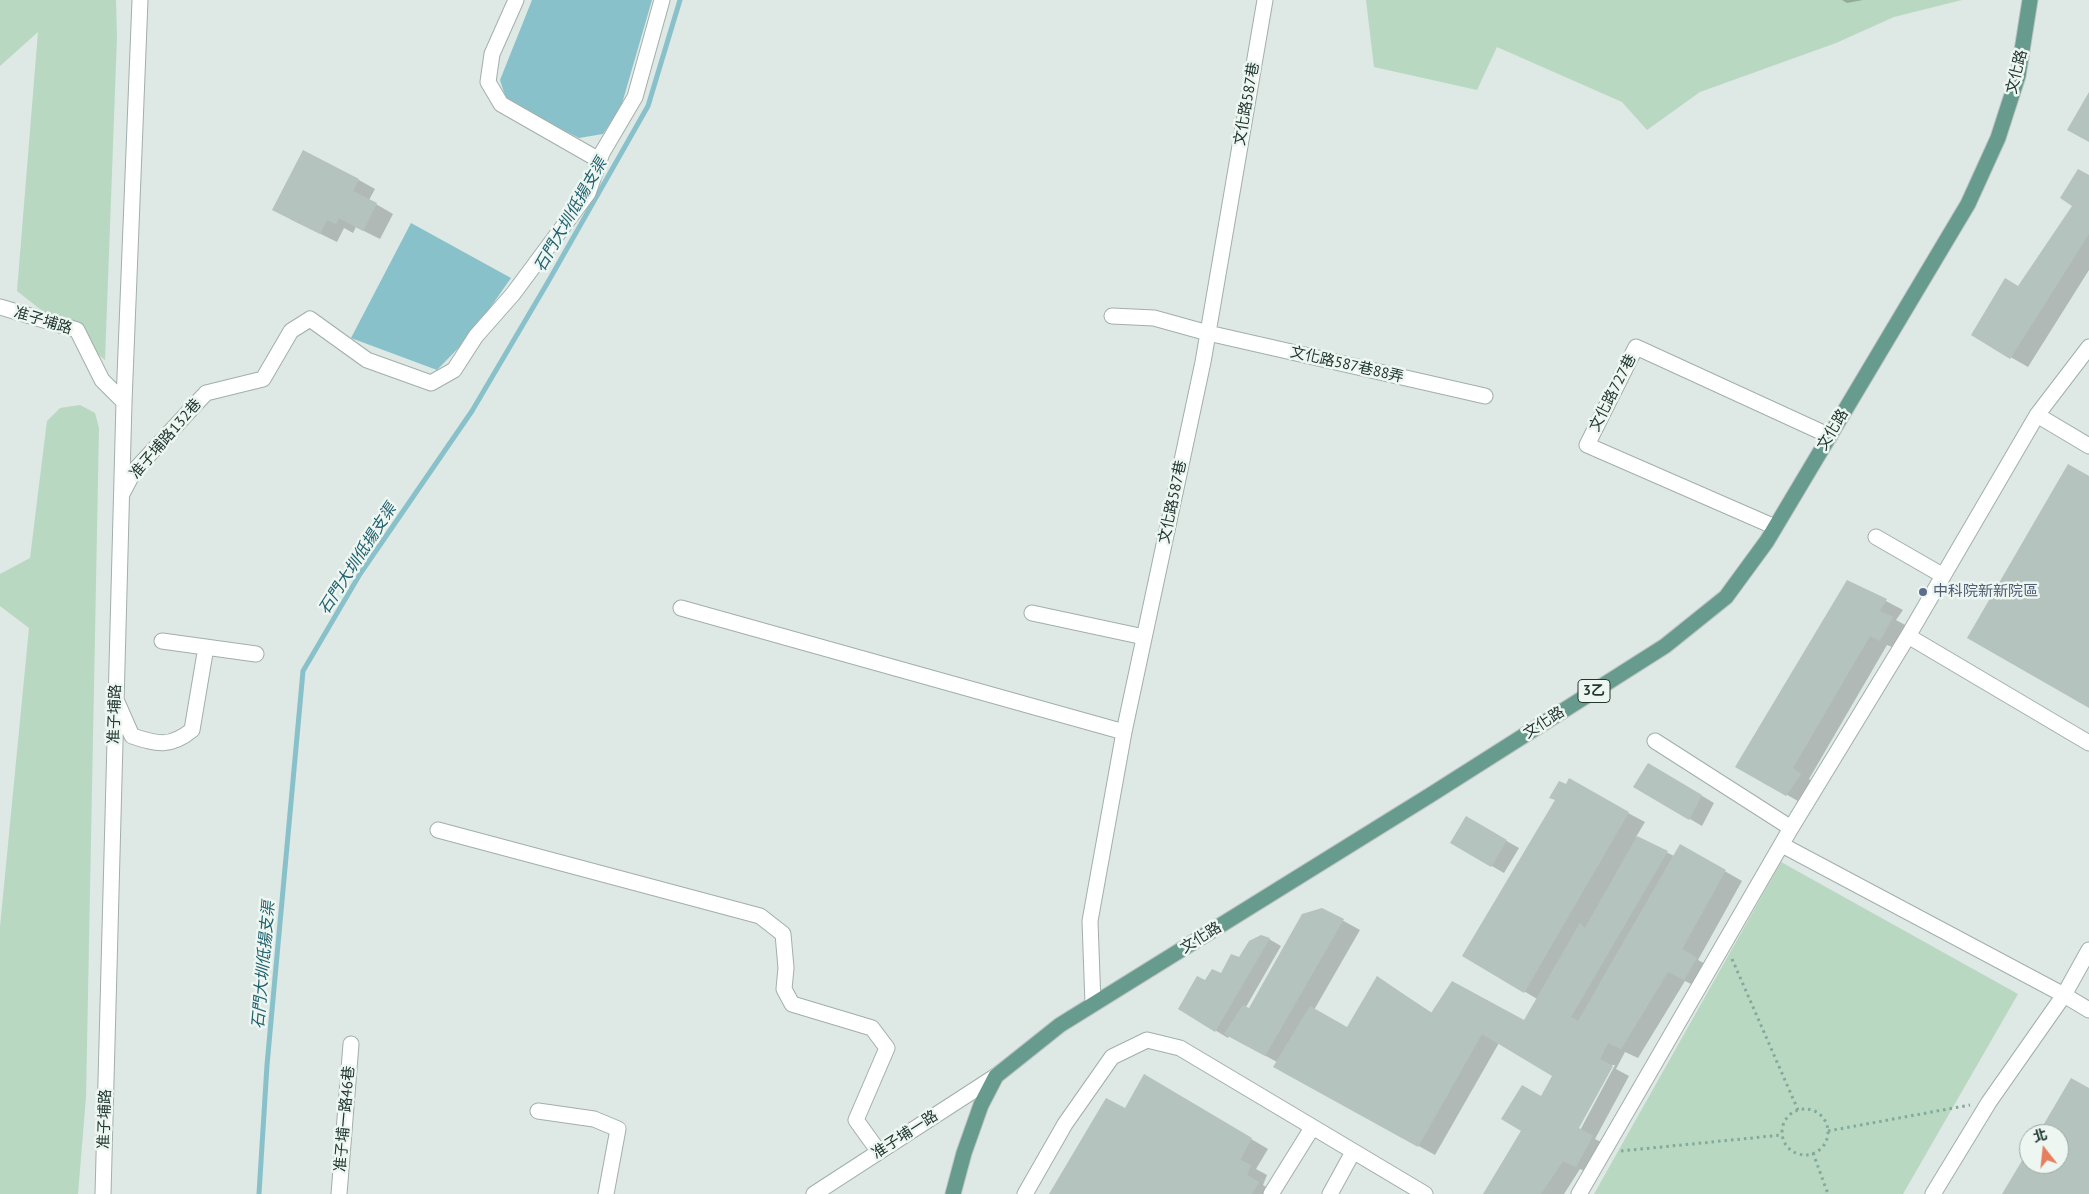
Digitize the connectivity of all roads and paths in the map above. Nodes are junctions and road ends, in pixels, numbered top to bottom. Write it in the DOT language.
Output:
graph roads {
  1 [pos="140,0"];
  2 [pos="516,0"];
  3 [pos="662,0"];
  4 [pos="1265,0"];
  5 [pos="2030,0"];
  6 [pos="599,160"];
  7 [pos="0,307"];
  8 [pos="1112,316"];
  9 [pos="1208,333"];
  10 [pos="2088,349"];
  11 [pos="1486,396"];
  12 [pos="124,402"];
  13 [pos="2037,415"];
  14 [pos="1830,436"];
  15 [pos="2089,446"];
  16 [pos="122,496"];
  17 [pos="1776,527"];
  18 [pos="1876,536"];
  19 [pos="1942,575"];
  20 [pos="682,608"];
  21 [pos="1032,613"];
  22 [pos="1908,636"];
  23 [pos="1144,637"];
  24 [pos="162,641"];
  25 [pos="206,647"];
  26 [pos="256,654"];
  27 [pos="116,699"];
  28 [pos="1124,732"];
  29 [pos="1655,741"];
  30 [pos="2089,743"];
  31 [pos="1791,828"];
  32 [pos="438,830"];
  33 [pos="1782,845"];
  34 [pos="1725,943"];
  35 [pos="2089,950"];
  36 [pos="2064,995"];
  37 [pos="1093,1004"];
  38 [pos="2089,1010"];
  39 [pos="352,1044"];
  40 [pos="996,1076"];
  41 [pos="1989,1102"];
  42 [pos="1798,1110"];
  43 [pos="538,1111"];
  44 [pos="1312,1128"];
  45 [pos="1828,1131"];
  46 [pos="1782,1135"];
  47 [pos="879,1152"];
  48 [pos="1353,1152"];
  49 [pos="1603,1152"];
  50 [pos="1813,1154"];
  51 [pos="103,1194"];
  52 [pos="339,1194"];
  53 [pos="606,1194"];
  54 [pos="814,1194"];
  55 [pos="953,1194"];
  56 [pos="1025,1194"];
  57 [pos="1271,1194"];
  58 [pos="1330,1194"];
  59 [pos="1425,1194"];
  60 [pos="1579,1194"];
  61 [pos="1828,1194"];
  62 [pos="1933,1194"];
  1 -- 12 [label="lane"];
  2 -- 6 [label="lane"];
  3 -- 6 [label="lane, 准子埔路132巷"];
  4 -- 9 [label="lane, 文化路587巷"];
  5 -- 14 [label="main road, 文化路 / 3乙"];
  6 -- 16 [label="lane, 准子埔路132巷"];
  7 -- 12 [label="lane, 准子埔路"];
  8 -- 9 [label="lane, 文化路587巷88弄"];
  9 -- 11 [label="lane, 文化路587巷88弄"];
  9 -- 23 [label="lane, 文化路587巷"];
  10 -- 13 [label="lane"];
  12 -- 16 [label="lane, 准子埔路"];
  13 -- 15 [label="lane"];
  13 -- 19 [label="lane"];
  14 -- 17 [label="main road, 文化路 / 3乙"];
  14 -- 17 [label="lane, 文化路727巷"];
  16 -- 27 [label="lane, 准子埔路"];
  17 -- 37 [label="main road, 文化路 / 3乙"];
  18 -- 19 [label="lane"];
  19 -- 22 [label="lane"];
  20 -- 28 [label="lane"];
  21 -- 23 [label="lane"];
  22 -- 30 [label="lane"];
  22 -- 31 [label="lane"];
  23 -- 28 [label="lane, 文化路587巷"];
  24 -- 25 [label="lane"];
  25 -- 26 [label="lane"];
  25 -- 27 [label="lane"];
  27 -- 51 [label="lane, 准子埔路"];
  28 -- 37 [label="lane, 文化路587巷"];
  29 -- 31 [label="lane"];
  31 -- 33 [label="lane"];
  32 -- 47 [label="lane"];
  33 -- 34 [label="lane"];
  33 -- 36 [label="lane"];
  34 -- 42 [label="path"];
  34 -- 49 [label="lane"];
  35 -- 36 [label="lane"];
  36 -- 38 [label="lane"];
  36 -- 41 [label="lane"];
  37 -- 40 [label="main road, 文化路 / 3乙"];
  39 -- 52 [label="lane, 准子埔一路46巷"];
  40 -- 47 [label="lane, 准子埔一路"];
  40 -- 55 [label="main road, 文化路 / 3乙"];
  41 -- 45 [label="path"];
  41 -- 62 [label="lane"];
  42 -- 45 [label="path"];
  42 -- 46 [label="path"];
  43 -- 53 [label="lane"];
  44 -- 48 [label="lane"];
  44 -- 56 [label="lane"];
  44 -- 57 [label="lane"];
  45 -- 50 [label="path"];
  46 -- 49 [label="path"];
  46 -- 50 [label="path"];
  47 -- 54 [label="lane, 准子埔一路"];
  48 -- 58 [label="lane"];
  48 -- 59 [label="lane"];
  49 -- 60 [label="lane"];
  50 -- 61 [label="path"];
}
